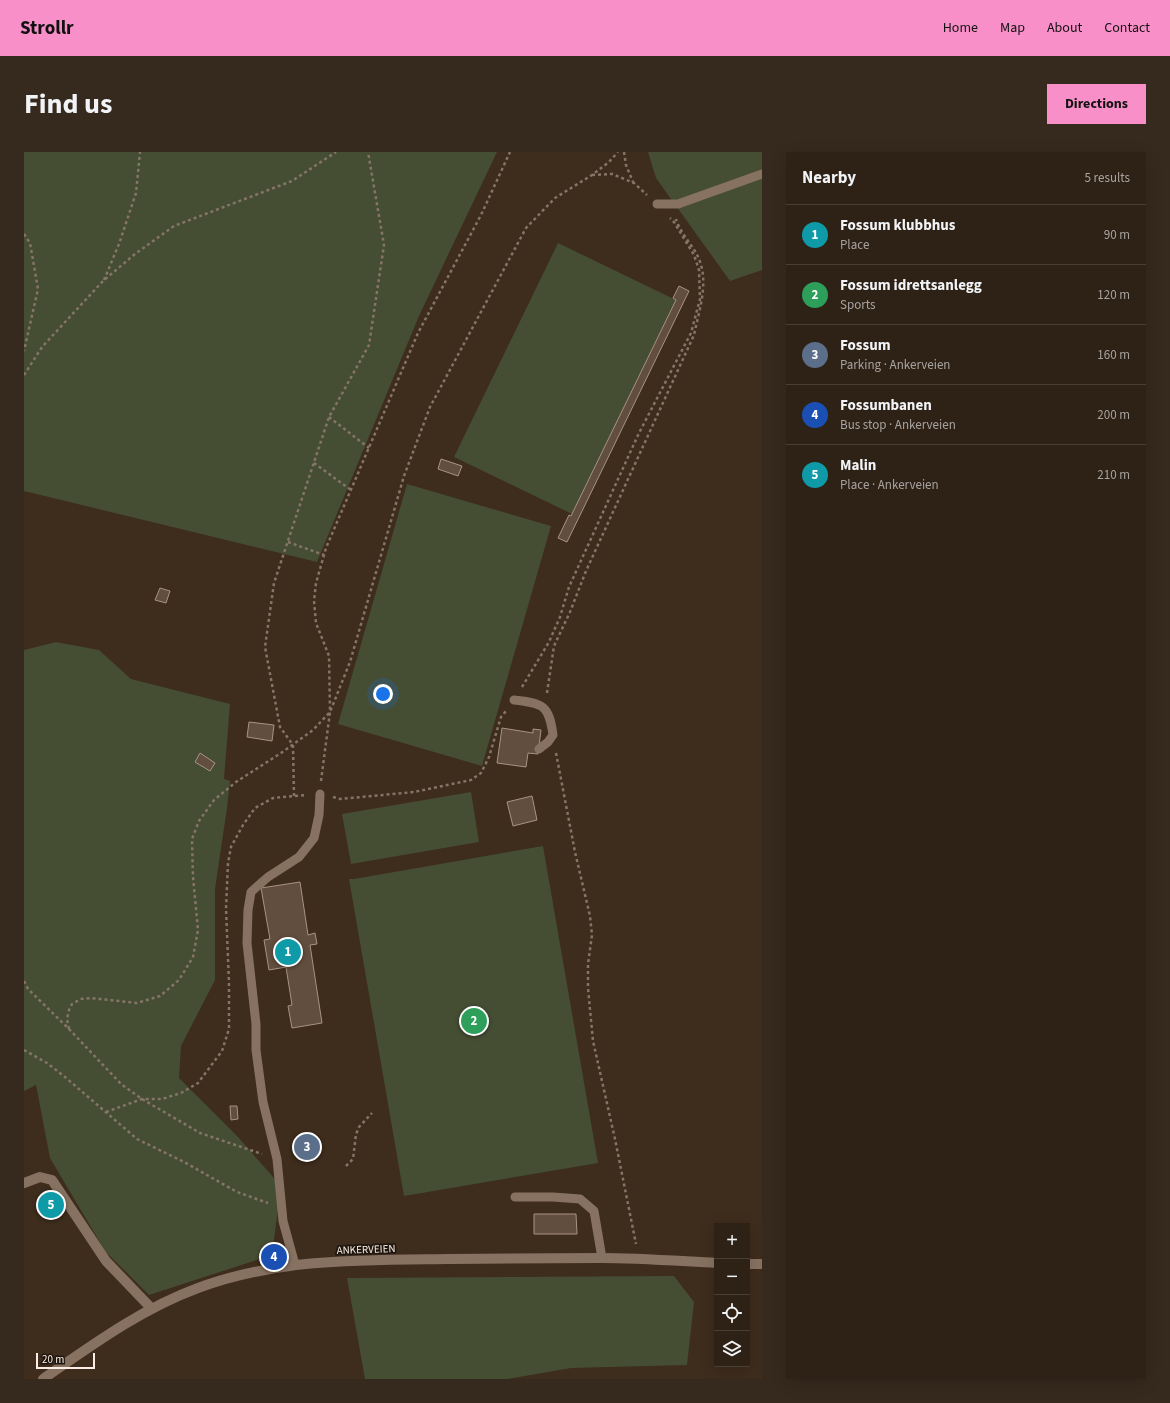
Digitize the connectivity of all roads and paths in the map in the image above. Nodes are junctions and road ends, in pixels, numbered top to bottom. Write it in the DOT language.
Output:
graph roads {
  1 [pos="140,152"];
  2 [pos="336,152"];
  3 [pos="368,152"];
  4 [pos="510,152"];
  5 [pos="618,152"];
  6 [pos="624,152"];
  7 [pos="762,174"];
  8 [pos="592,175"];
  9 [pos="634,183"];
  10 [pos="657,204"];
  11 [pos="678,204"];
  12 [pos="24,234"];
  13 [pos="103,281"];
  14 [pos="24,352"];
  15 [pos="24,375"];
  16 [pos="330,417"];
  17 [pos="369,448"];
  18 [pos="314,464"];
  19 [pos="351,490"];
  20 [pos="288,542"];
  21 [pos="324,555"];
  22 [pos="514,700"];
  23 [pos="546,710"];
  24 [pos="330,712"];
  25 [pos="553,735"];
  26 [pos="293,745"];
  27 [pos="539,749"];
  28 [pos="320,794"];
  29 [pos="294,796"];
  30 [pos="24,981"];
  31 [pos="69,1029"];
  32 [pos="24,1050"];
  33 [pos="142,1099"];
  34 [pos="106,1112"];
  35 [pos="372,1113"];
  36 [pos="277,1159"];
  37 [pos="346,1166"];
  38 [pos="24,1184"];
  39 [pos="515,1197"];
  40 [pos="281,1208"];
  41 [pos="602,1258"];
  42 [pos="636,1260"];
  43 [pos="714,1263"];
  44 [pos="750,1264"];
  45 [pos="762,1264"];
  46 [pos="295,1265"];
  47 [pos="152,1309"];
  48 [pos="43,1379"];
  1 -- 13 [label="path"];
  2 -- 13 [label="path"];
  3 -- 16 [label="path"];
  4 -- 17 [label="path"];
  5 -- 8 [label="path"];
  6 -- 9 [label="path"];
  7 -- 11 [label="lane"];
  8 -- 9 [label="path"];
  8 -- 24 [label="path"];
  9 -- 10 [label="path"];
  10 -- 11 [label="lane"];
  10 -- 22 [label="path"];
  11 -- 23 [label="path"];
  12 -- 14 [label="path"];
  13 -- 15 [label="path"];
  16 -- 17 [label="path"];
  16 -- 18 [label="path"];
  17 -- 19 [label="path"];
  18 -- 19 [label="path"];
  18 -- 20 [label="path"];
  19 -- 21 [label="path"];
  20 -- 21 [label="path"];
  20 -- 26 [label="path"];
  21 -- 24 [label="path"];
  22 -- 23 [label="lane"];
  22 -- 28 [label="path"];
  23 -- 25 [label="lane"];
  24 -- 26 [label="path"];
  24 -- 28 [label="path"];
  25 -- 27 [label="lane"];
  25 -- 42 [label="path"];
  26 -- 29 [label="path"];
  26 -- 31 [label="path"];
  28 -- 29 [label="path"];
  28 -- 36 [label="lane"];
  29 -- 33 [label="path"];
  30 -- 31 [label="path"];
  31 -- 33 [label="path"];
  32 -- 34 [label="path"];
  33 -- 34 [label="path"];
  33 -- 36 [label="path"];
  34 -- 40 [label="path"];
  35 -- 37 [label="path"];
  36 -- 40 [label="lane"];
  38 -- 47 [label="street"];
  39 -- 41 [label="lane"];
  40 -- 46 [label="lane"];
  41 -- 42 [label="street, ANKERVEIEN"];
  41 -- 46 [label="street, ANKERVEIEN"];
  42 -- 43 [label="street, ANKERVEIEN"];
  44 -- 45 [label="street"];
  46 -- 47 [label="street, ANKERVEIEN"];
  47 -- 48 [label="street, ANKERVEIEN"];
}
